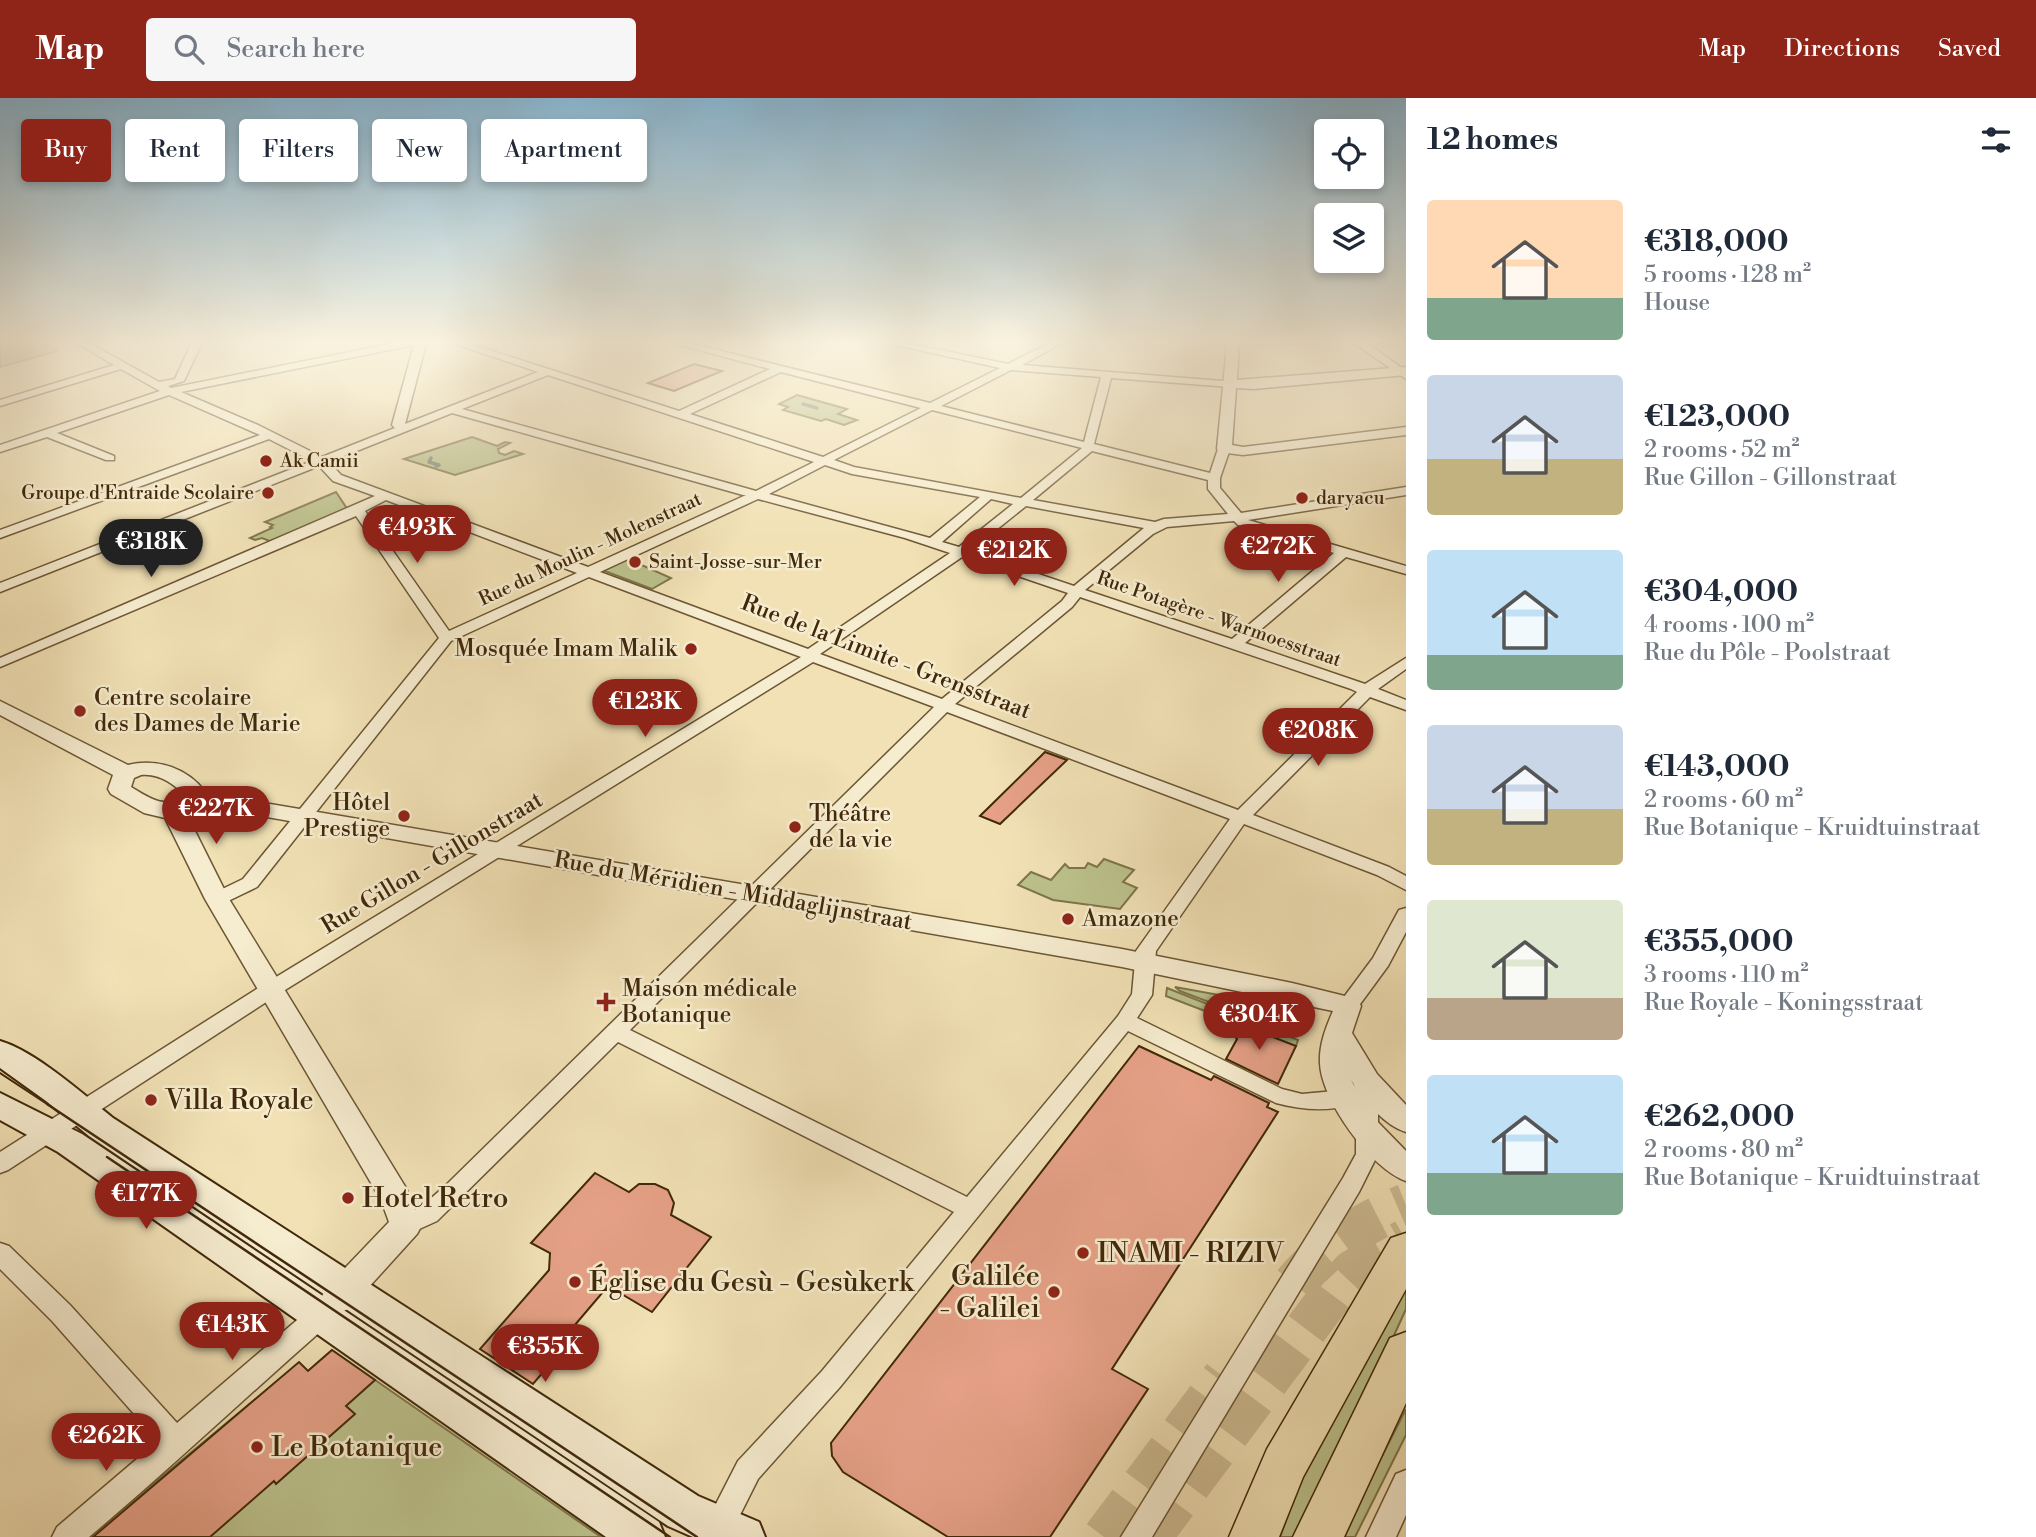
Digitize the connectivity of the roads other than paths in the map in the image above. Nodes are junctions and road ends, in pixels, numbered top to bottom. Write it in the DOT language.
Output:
graph roads {
  1 [pos="123,407"];
  2 [pos="207,407"];
  3 [pos="403,407"];
  4 [pos="460,407"];
  5 [pos="655,407"];
  6 [pos="696,407"];
  7 [pos="930,407"];
  8 [pos="1100,407"];
  9 [pos="1229,407"];
  10 [pos="453,410"];
  11 [pos="679,415"];
  12 [pos="404,429"];
  13 [pos="1406,431"];
  14 [pos="47,433"];
  15 [pos="270,435"];
  16 [pos="1088,447"];
  17 [pos="0,449"];
  18 [pos="1224,449"];
  19 [pos="110,458"];
  20 [pos="321,461"];
  21 [pos="822,461"];
  22 [pos="1214,478"];
  23 [pos="1406,491"];
  24 [pos="756,495"];
  25 [pos="385,496"];
  26 [pos="979,496"];
  27 [pos="1023,503"];
  28 [pos="358,510"];
  29 [pos="1236,517"];
  30 [pos="1157,527"];
  31 [pos="0,534"];
  32 [pos="932,542"];
  33 [pos="961,552"];
  34 [pos="1343,552"];
  35 [pos="1406,570"];
  36 [pos="589,572"];
  37 [pos="0,588"];
  38 [pos="1078,591"];
  39 [pos="446,638"];
  40 [pos="1235,644"];
  41 [pos="811,656"];
  42 [pos="1406,662"];
  43 [pos="0,663"];
  44 [pos="1368,691"];
  45 [pos="944,705"];
  46 [pos="1406,705"];
  47 [pos="0,707"];
  48 [pos="126,773"];
  49 [pos="198,797"];
  50 [pos="175,814"];
  51 [pos="306,815"];
  52 [pos="1242,817"];
  53 [pos="499,849"];
  54 [pos="1406,884"];
  55 [pos="754,895"];
  56 [pos="217,899"];
  57 [pos="1405,916"];
  58 [pos="1145,964"];
  59 [pos="270,990"];
  60 [pos="1348,1006"];
  61 [pos="1125,1021"];
  62 [pos="615,1032"];
  63 [pos="0,1052"];
  64 [pos="1355,1088"];
  65 [pos="0,1105"];
  66 [pos="79,1111"];
  67 [pos="1406,1121"];
  68 [pos="49,1132"];
  69 [pos="1367,1132"];
  70 [pos="0,1164"];
  71 [pos="1406,1169"];
  72 [pos="969,1209"];
  73 [pos="406,1225"];
  74 [pos="1406,1250"];
  75 [pos="0,1253"];
  76 [pos="333,1303"];
  77 [pos="1406,1352"];
  78 [pos="176,1442"];
  79 [pos="1406,1484"];
  80 [pos="725,1533"];
  81 [pos="67,1537"];
  82 [pos="643,1537"];
  83 [pos="1136,1537"];
  84 [pos="1254,1537"];
  85 [pos="1318,1537"];
  86 [pos="1381,1537"];
  1 -- 14 [label="street"];
  2 -- 15 [label="street, Rue de la Limite - Grensstraat"];
  3 -- 12 [label="street"];
  4 -- 10 [label="street"];
  5 -- 11 [label="street"];
  6 -- 11 [label="street"];
  7 -- 16 [label="street"];
  7 -- 21 [label="street, Rue du Moulin - Molenstraat"];
  8 -- 16 [label="street"];
  9 -- 18 [label="street"];
  10 -- 12 [label="street"];
  10 -- 24 [label="street, Rue Potagère - Warmoesstraat"];
  11 -- 21 [label="street"];
  12 -- 20 [label="street"];
  13 -- 18 [label="street"];
  14 -- 17 [label="street"];
  14 -- 19 [label="street"];
  15 -- 20 [label="street, Rue de la Limite - Grensstraat"];
  15 -- 31 [label="street"];
  16 -- 22 [label="street"];
  16 -- 27 [label="street, Rue Gillon - Gillonstraat"];
  18 -- 22 [label="street"];
  20 -- 25 [label="street, Rue de la Limite - Grensstraat"];
  20 -- 37 [label="street"];
  21 -- 24 [label="street, Rue du Moulin - Molenstraat"];
  21 -- 26 [label="street"];
  22 -- 29 [label="street"];
  23 -- 29 [label="street"];
  24 -- 32 [label="street, Rue Potagère - Warmoesstraat"];
  24 -- 36 [label="street, Rue du Moulin - Molenstraat"];
  25 -- 28 [label="street"];
  25 -- 36 [label="street, Rue de la Limite - Grensstraat"];
  26 -- 27 [label="street"];
  26 -- 32 [label="street"];
  27 -- 30 [label="street"];
  27 -- 33 [label="street, Rue Gillon - Gillonstraat"];
  28 -- 39 [label="street"];
  28 -- 43 [label="street"];
  29 -- 30 [label="street"];
  29 -- 34 [label="street"];
  30 -- 38 [label="street"];
  32 -- 33 [label="street, Rue Potagère - Warmoesstraat"];
  33 -- 38 [label="street, Rue Potagère - Warmoesstraat"];
  33 -- 41 [label="street, Rue Gillon - Gillonstraat"];
  34 -- 35 [label="street"];
  34 -- 40 [label="street"];
  36 -- 39 [label="street, Rue du Moulin - Molenstraat"];
  36 -- 41 [label="street, Rue de la Limite - Grensstraat"];
  38 -- 40 [label="street, Rue Potagère - Warmoesstraat"];
  38 -- 45 [label="street"];
  39 -- 51 [label="street, Rue du Moulin - Molenstraat"];
  40 -- 44 [label="street, Rue Potagère - Warmoesstraat"];
  41 -- 45 [label="street, Rue de la Limite - Grensstraat"];
  41 -- 53 [label="street, Rue Gillon - Gillonstraat"];
  42 -- 44 [label="street"];
  44 -- 46 [label="street, Rue Potagère - Warmoesstraat"];
  44 -- 52 [label="street"];
  45 -- 52 [label="street, Rue de la Limite - Grensstraat"];
  45 -- 55 [label="street"];
  47 -- 48 [label="street"];
  48 -- 49 [label="street, Rue du Méridien - Middaglijnstraat"];
  48 -- 50 [label="street"];
  49 -- 50 [label="street"];
  49 -- 51 [label="street, Rue du Méridien - Middaglijnstraat"];
  50 -- 56 [label="street"];
  51 -- 53 [label="street, Rue du Méridien - Middaglijnstraat"];
  51 -- 56 [label="street, Rue du Moulin - Molenstraat"];
  52 -- 54 [label="street, Rue de la Limite - Grensstraat"];
  52 -- 58 [label="street"];
  53 -- 55 [label="street, Rue du Méridien - Middaglijnstraat"];
  53 -- 59 [label="street, Rue Gillon - Gillonstraat"];
  55 -- 58 [label="street, Rue du Méridien - Middaglijnstraat"];
  55 -- 62 [label="street"];
  56 -- 59 [label="street"];
  57 -- 60 [label="street"];
  58 -- 60 [label="street, Rue du Méridien - Middaglijnstraat"];
  58 -- 61 [label="street"];
  59 -- 66 [label="street, Rue Gillon - Gillonstraat"];
  59 -- 73 [label="street"];
  60 -- 64 [label="street"];
  61 -- 64 [label="street"];
  61 -- 72 [label="street"];
  62 -- 72 [label="street"];
  62 -- 73 [label="street"];
  63 -- 66 [label="main road"];
  64 -- 67 [label="street"];
  64 -- 69 [label="street"];
  65 -- 68 [label="main road"];
  66 -- 68 [label="street, Rue Gillon - Gillonstraat"];
  66 -- 76 [label="main road"];
  68 -- 70 [label="street, Rue Gillon - Gillonstraat"];
  68 -- 76 [label="main road"];
  69 -- 71 [label="street"];
  69 -- 83 [label="street"];
  72 -- 80 [label="street"];
  73 -- 76 [label="street"];
  74 -- 84 [label="main road"];
  75 -- 78 [label="street"];
  76 -- 78 [label="street"];
  76 -- 80 [label="main road"];
  76 -- 82 [label="main road"];
  77 -- 85 [label="main road"];
  78 -- 81 [label="street"];
  79 -- 86 [label="street"];
}
